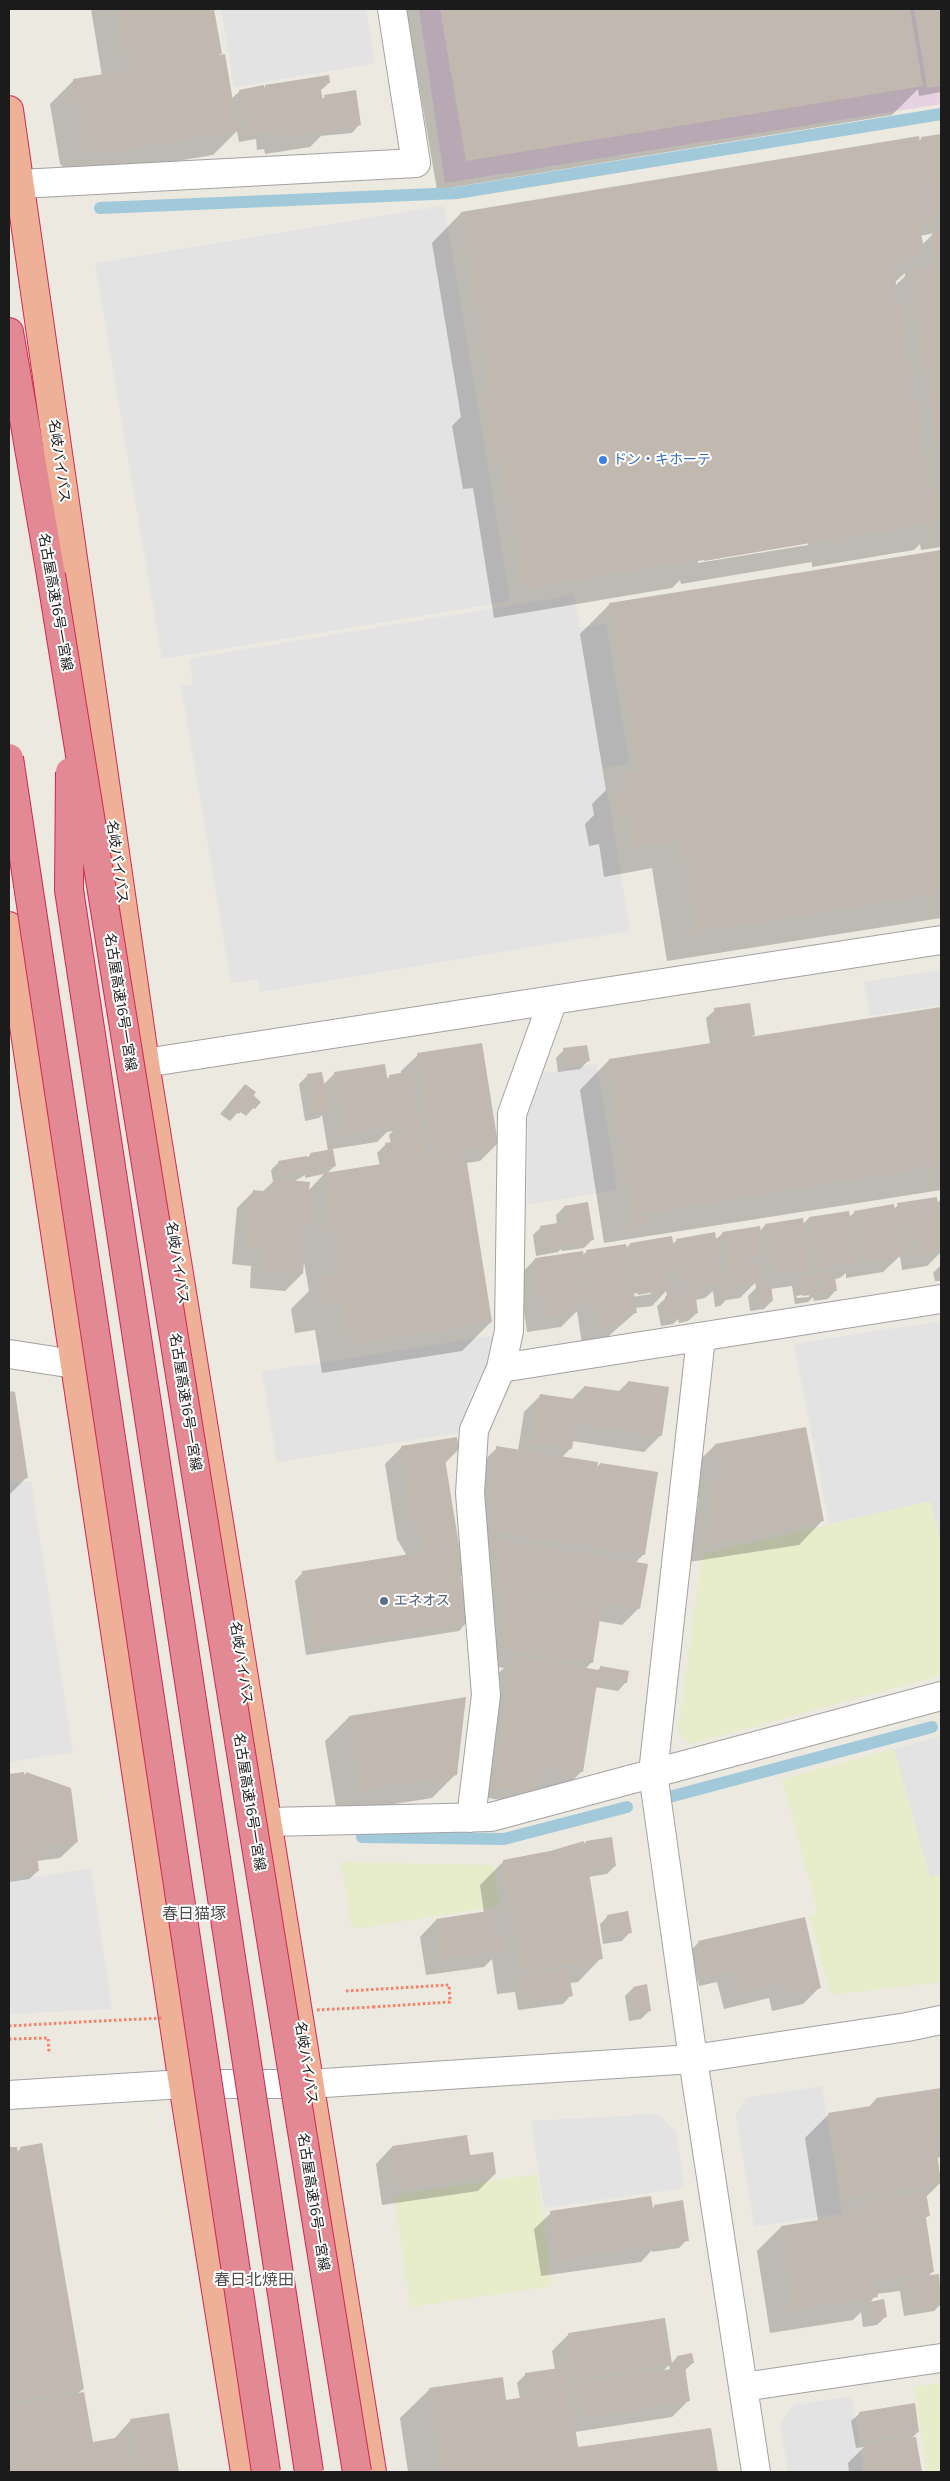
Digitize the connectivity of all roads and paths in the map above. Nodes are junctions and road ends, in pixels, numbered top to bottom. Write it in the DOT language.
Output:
graph roads {
  1 [pos="392,9"];
  2 [pos="9,110"];
  3 [pos="20,184"];
  4 [pos="9,332"];
  5 [pos="70,694"];
  6 [pos="9,758"];
  7 [pos="9,926"];
  8 [pos="941,940"];
  9 [pos="553,1000"];
  10 [pos="145,1063"];
  11 [pos="941,1299"];
  12 [pos="701,1337"];
  13 [pos="9,1354"];
  14 [pos="74,1364"];
  15 [pos="502,1368"];
  16 [pos="941,1696"];
  17 [pos="653,1774"];
  18 [pos="471,1818"];
  19 [pos="267,1822"];
  20 [pos="346,1991"];
  21 [pos="373,2007"];
  22 [pos="941,2020"];
  23 [pos="99,2021"];
  24 [pos="9,2026"];
  25 [pos="9,2039"];
  26 [pos="49,2052"];
  27 [pos="693,2059"];
  28 [pos="183,2084"];
  29 [pos="309,2084"];
  30 [pos="9,2095"];
  31 [pos="941,2358"];
  32 [pos="743,2387"];
  33 [pos="245,2472"];
  34 [pos="266,2472"];
  35 [pos="309,2472"];
  36 [pos="357,2472"];
  37 [pos="372,2472"];
  38 [pos="756,2472"];
  1 -- 3 [label="street"];
  2 -- 3 [label="highway, 名岐バイパス"];
  3 -- 10 [label="highway, 名岐バイパス"];
  4 -- 5 [label="highway, 名古屋高速16号一宮線, bridge"];
  5 -- 35 [label="highway, bridge"];
  5 -- 36 [label="highway, 名古屋高速16号一宮線, bridge"];
  6 -- 34 [label="highway, bridge"];
  7 -- 14 [label="highway"];
  8 -- 9 [label="street"];
  9 -- 10 [label="street"];
  9 -- 15 [label="street"];
  10 -- 19 [label="highway, 名岐バイパス"];
  11 -- 12 [label="street"];
  12 -- 15 [label="street"];
  12 -- 17 [label="street"];
  13 -- 14 [label="street"];
  14 -- 28 [label="highway"];
  15 -- 18 [label="street"];
  16 -- 17 [label="street"];
  17 -- 18 [label="street"];
  17 -- 27 [label="street"];
  18 -- 19 [label="street"];
  19 -- 29 [label="highway, 名岐バイパス"];
  20 -- 21 [label="path"];
  22 -- 27 [label="street"];
  23 -- 24 [label="path"];
  25 -- 26 [label="path"];
  27 -- 29 [label="street"];
  27 -- 32 [label="street"];
  28 -- 29 [label="street"];
  28 -- 30 [label="street"];
  28 -- 33 [label="highway"];
  29 -- 37 [label="highway, 名岐バイパス"];
  31 -- 32 [label="street"];
  32 -- 38 [label="street"];
}
